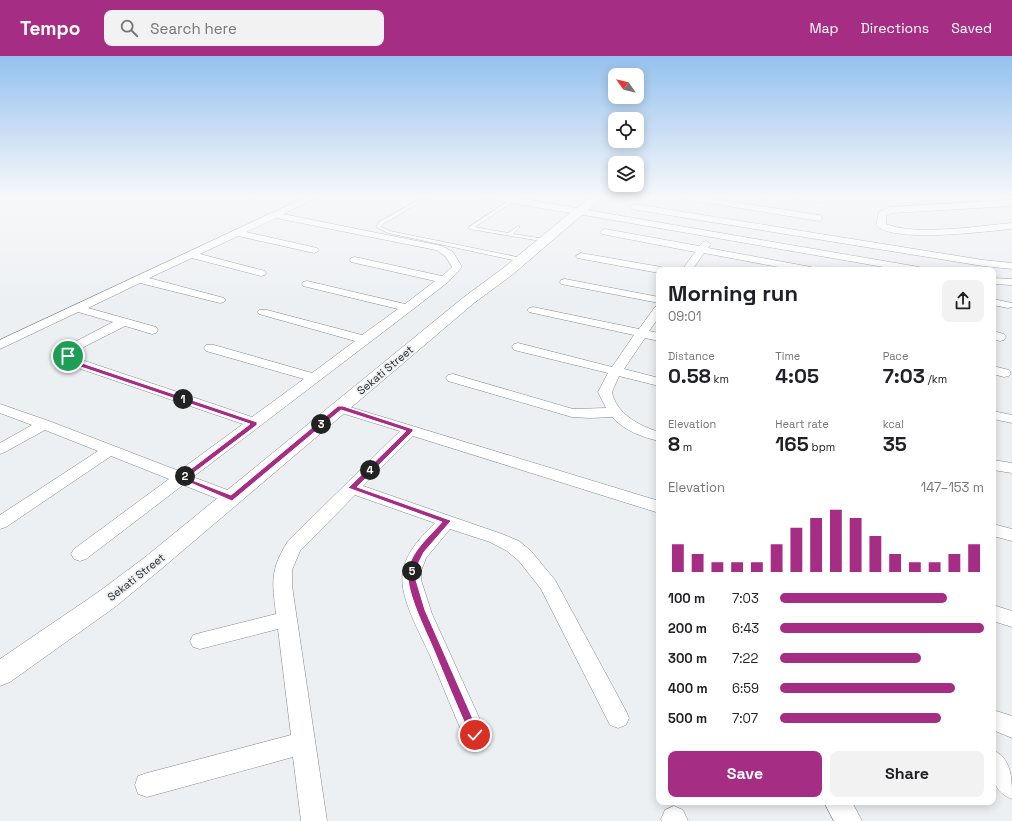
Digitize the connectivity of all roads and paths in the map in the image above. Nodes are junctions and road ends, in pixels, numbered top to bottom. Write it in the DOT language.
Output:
graph roads {
  1 [pos="241,232"];
  2 [pos="355,232"];
  3 [pos="387,232"];
  4 [pos="491,232"];
  5 [pos="512,232"];
  6 [pos="557,232"];
  7 [pos="605,232"];
  8 [pos="693,232"];
  9 [pos="784,232"];
  10 [pos="236,234"];
  11 [pos="508,235"];
  12 [pos="712,235"];
  13 [pos="545,241"];
  14 [pos="314,250"];
  15 [pos="702,250"];
  16 [pos="190,255"];
  17 [pos="581,256"];
  18 [pos="355,260"];
  19 [pos="522,260"];
  20 [pos="1012,266"];
  21 [pos="689,267"];
  22 [pos="795,267"];
  23 [pos="901,267"];
  24 [pos="656,269"];
  25 [pos="261,273"];
  26 [pos="139,279"];
  27 [pos="444,280"];
  28 [pos="996,281"];
  29 [pos="565,282"];
  30 [pos="1012,282"];
  31 [pos="307,284"];
  32 [pos="656,299"];
  33 [pos="220,300"];
  34 [pos="996,303"];
  35 [pos="1008,305"];
  36 [pos="76,308"];
  37 [pos="408,308"];
  38 [pos="533,310"];
  39 [pos="263,312"];
  40 [pos="656,314"];
  41 [pos="124,322"];
  42 [pos="31,330"];
  43 [pos="152,330"];
  44 [pos="643,333"];
  45 [pos="0,336"];
  46 [pos="656,336"];
  47 [pos="365,340"];
  48 [pos="0,345"];
  49 [pos="518,347"];
  50 [pos="210,348"];
  51 [pos="616,372"];
  52 [pos="315,378"];
  53 [pos="453,378"];
  54 [pos="656,381"];
  55 [pos="0,408"];
  56 [pos="340,408"];
  57 [pos="615,412"];
  58 [pos="996,416"];
  59 [pos="1010,419"];
  60 [pos="254,423"];
  61 [pos="44,424"];
  62 [pos="410,430"];
  63 [pos="656,436"];
  64 [pos="0,449"];
  65 [pos="109,450"];
  66 [pos="996,465"];
  67 [pos="1012,468"];
  68 [pos="182,478"];
  69 [pos="352,488"];
  70 [pos="232,498"];
  71 [pos="656,506"];
  72 [pos="447,521"];
  73 [pos="0,523"];
  74 [pos="996,531"];
  75 [pos="1012,535"];
  76 [pos="80,554"];
  77 [pos="996,614"];
  78 [pos="1012,619"];
  79 [pos="286,620"];
  80 [pos="200,641"];
  81 [pos="3,669"];
  82 [pos="618,718"];
  83 [pos="996,721"];
  84 [pos="1012,727"];
  85 [pos="475,735"];
  86 [pos="303,743"];
  87 [pos="996,766"];
  88 [pos="147,785"];
  89 [pos="1012,787"];
  90 [pos="839,805"];
  91 [pos="314,821"];
  92 [pos="849,821"];
  1 -- 10 [label="street"];
  2 -- 27 [label="street"];
  3 -- 19 [label="lane"];
  4 -- 11 [label="lane"];
  5 -- 11 [label="lane"];
  6 -- 13 [label="street, Sekati Street"];
  7 -- 15 [label="street"];
  8 -- 12 [label="street"];
  9 -- 20 [label="street"];
  10 -- 14 [label="street"];
  10 -- 16 [label="street"];
  11 -- 13 [label="lane"];
  12 -- 15 [label="street"];
  12 -- 23 [label="street"];
  13 -- 19 [label="street, Sekati Street"];
  15 -- 21 [label="street"];
  15 -- 22 [label="street"];
  16 -- 25 [label="street"];
  16 -- 26 [label="street"];
  17 -- 24 [label="street"];
  18 -- 27 [label="street"];
  19 -- 56 [label="street, Sekati Street"];
  26 -- 33 [label="street"];
  26 -- 36 [label="street"];
  27 -- 37 [label="street"];
  28 -- 30 [label="street"];
  29 -- 32 [label="street"];
  31 -- 37 [label="street"];
  34 -- 35 [label="street"];
  36 -- 41 [label="street"];
  36 -- 42 [label="street"];
  37 -- 47 [label="street"];
  38 -- 44 [label="street"];
  39 -- 47 [label="street"];
  40 -- 44 [label="street"];
  41 -- 43 [label="street"];
  41 -- 60 [label="street"];
  42 -- 45 [label="street"];
  42 -- 48 [label="street"];
  44 -- 46 [label="street"];
  44 -- 51 [label="street"];
  47 -- 52 [label="street"];
  49 -- 51 [label="street"];
  50 -- 52 [label="street"];
  51 -- 54 [label="street"];
  51 -- 57 [label="street"];
  52 -- 60 [label="street"];
  53 -- 57 [label="street"];
  55 -- 61 [label="street"];
  56 -- 62 [label="street"];
  56 -- 70 [label="street, Sekati Street"];
  57 -- 63 [label="street"];
  58 -- 59 [label="street"];
  60 -- 68 [label="street"];
  61 -- 64 [label="street"];
  61 -- 65 [label="street"];
  62 -- 69 [label="street"];
  62 -- 71 [label="street"];
  65 -- 68 [label="street"];
  65 -- 73 [label="street"];
  66 -- 67 [label="street"];
  68 -- 70 [label="street"];
  68 -- 76 [label="street"];
  69 -- 72 [label="street"];
  69 -- 79 [label="street"];
  70 -- 81 [label="street, Sekati Street"];
  72 -- 82 [label="street"];
  72 -- 85 [label="street"];
  74 -- 75 [label="street"];
  77 -- 78 [label="street"];
  79 -- 80 [label="street"];
  79 -- 86 [label="street"];
  83 -- 84 [label="street"];
  86 -- 88 [label="street"];
  86 -- 91 [label="street"];
  87 -- 89 [label="street"];
  90 -- 92 [label="street"];
}
